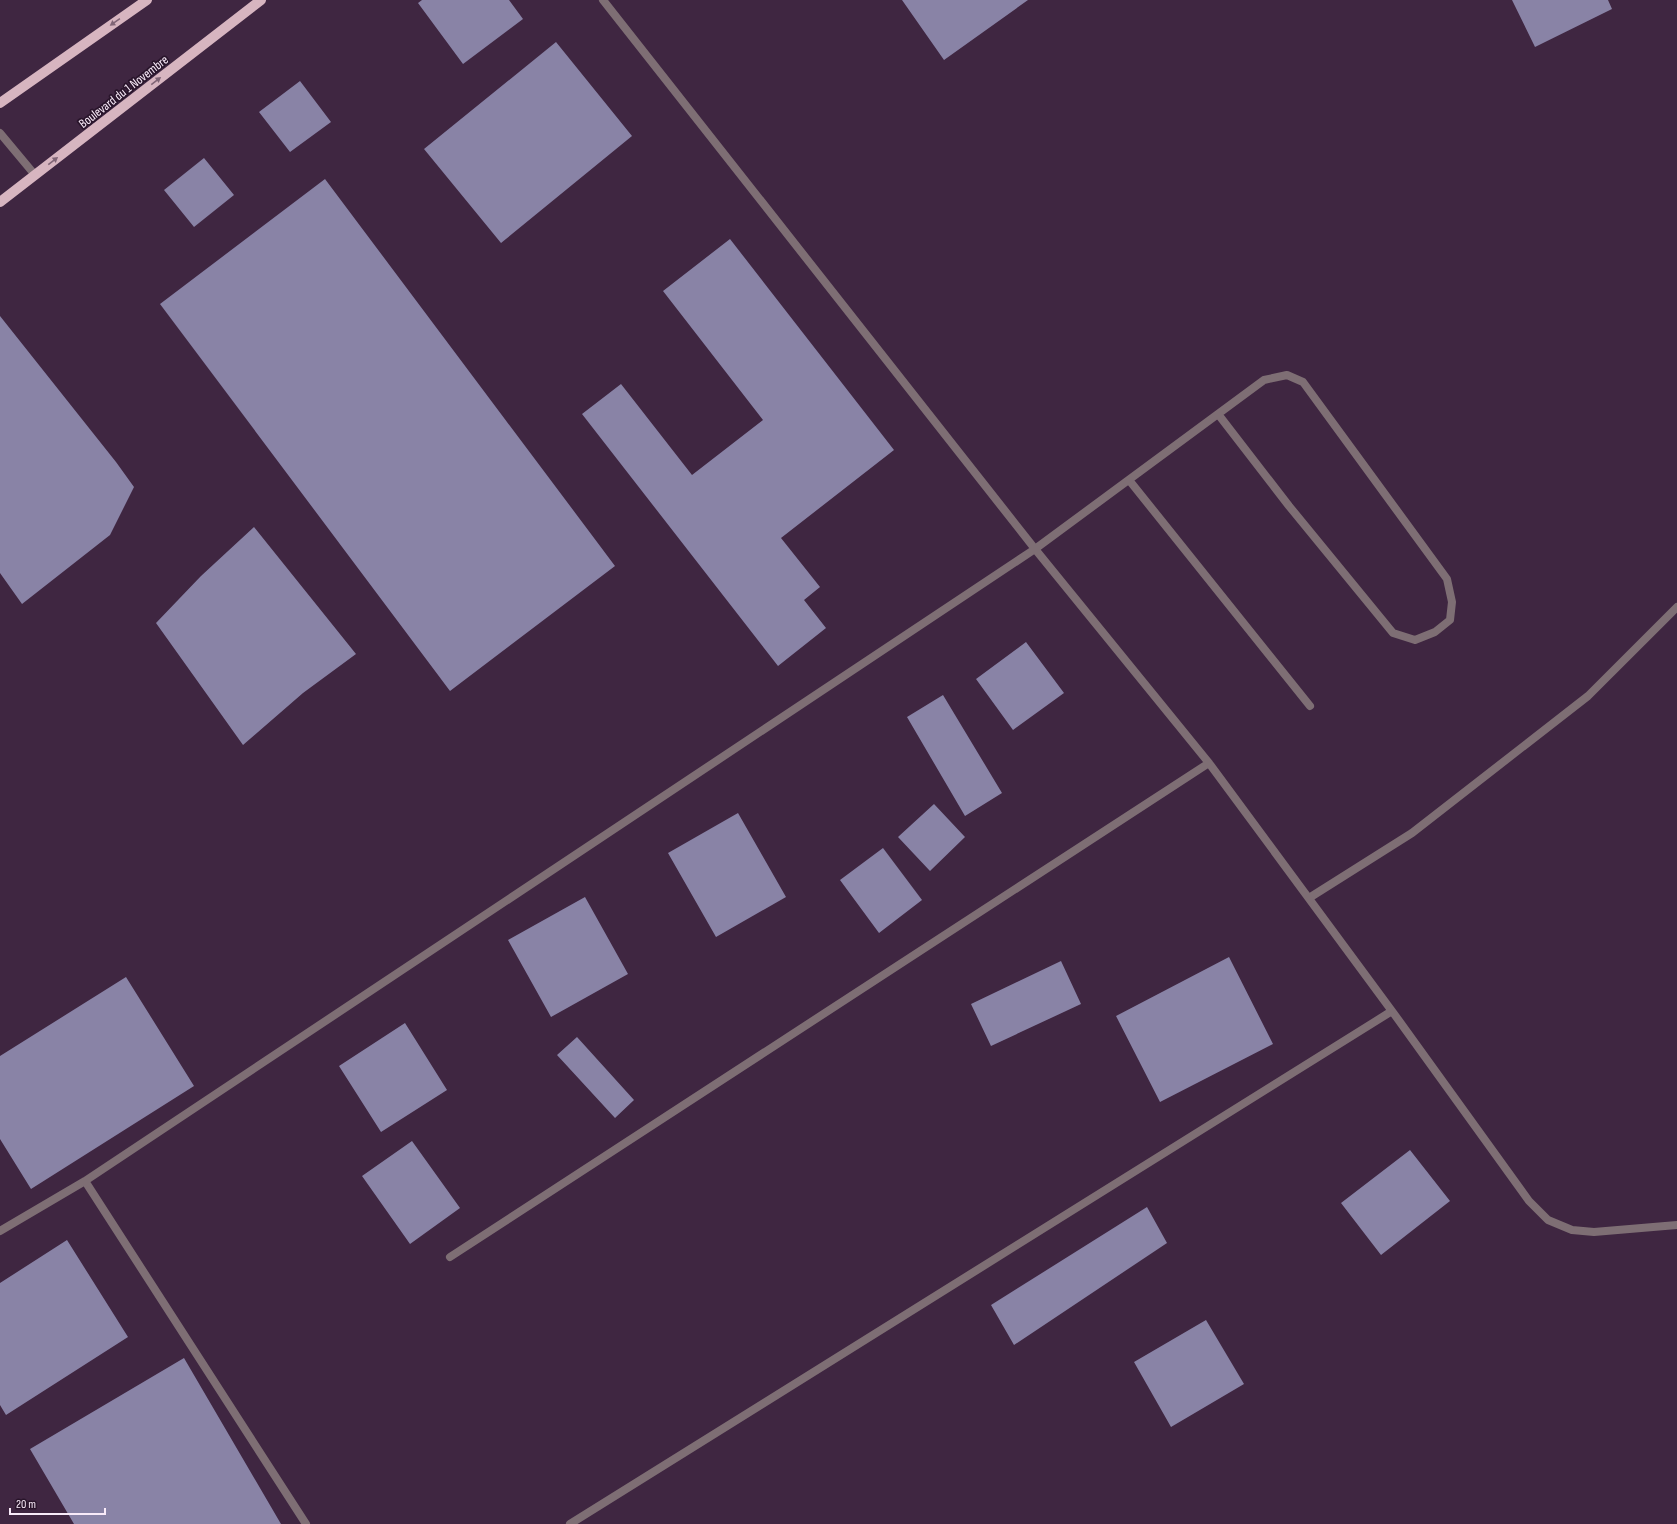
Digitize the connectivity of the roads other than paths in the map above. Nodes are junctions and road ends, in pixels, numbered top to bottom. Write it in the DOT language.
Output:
graph roads {
  1 [pos="147,0"];
  2 [pos="262,0"];
  3 [pos="603,0"];
  4 [pos="0,103"];
  5 [pos="0,133"];
  6 [pos="35,175"];
  7 [pos="0,202"];
  8 [pos="1218,414"];
  9 [pos="1129,480"];
  10 [pos="1035,549"];
  11 [pos="1677,607"];
  12 [pos="1310,706"];
  13 [pos="1209,763"];
  14 [pos="1309,898"];
  15 [pos="1392,1011"];
  16 [pos="85,1181"];
  17 [pos="1677,1225"];
  18 [pos="0,1231"];
  19 [pos="450,1257"];
  20 [pos="306,1524"];
  21 [pos="570,1524"];
  1 -- 4 [label="main road, one-way"];
  6 -- 2 [label="main road, Boulevard du 1 Novembre, one-way"];
  3 -- 10 [label="lane"];
  5 -- 6 [label="lane"];
  6 -- 7 [label="main road, Boulevard du 1 Novembre"];
  8 -- 8 [label="lane"];
  8 -- 9 [label="lane"];
  9 -- 10 [label="lane"];
  9 -- 12 [label="lane"];
  10 -- 13 [label="lane"];
  10 -- 16 [label="lane"];
  11 -- 14 [label="lane"];
  13 -- 14 [label="lane"];
  13 -- 19 [label="lane"];
  14 -- 15 [label="lane"];
  15 -- 17 [label="lane"];
  15 -- 21 [label="lane"];
  16 -- 18 [label="lane"];
  16 -- 20 [label="lane"];
}
